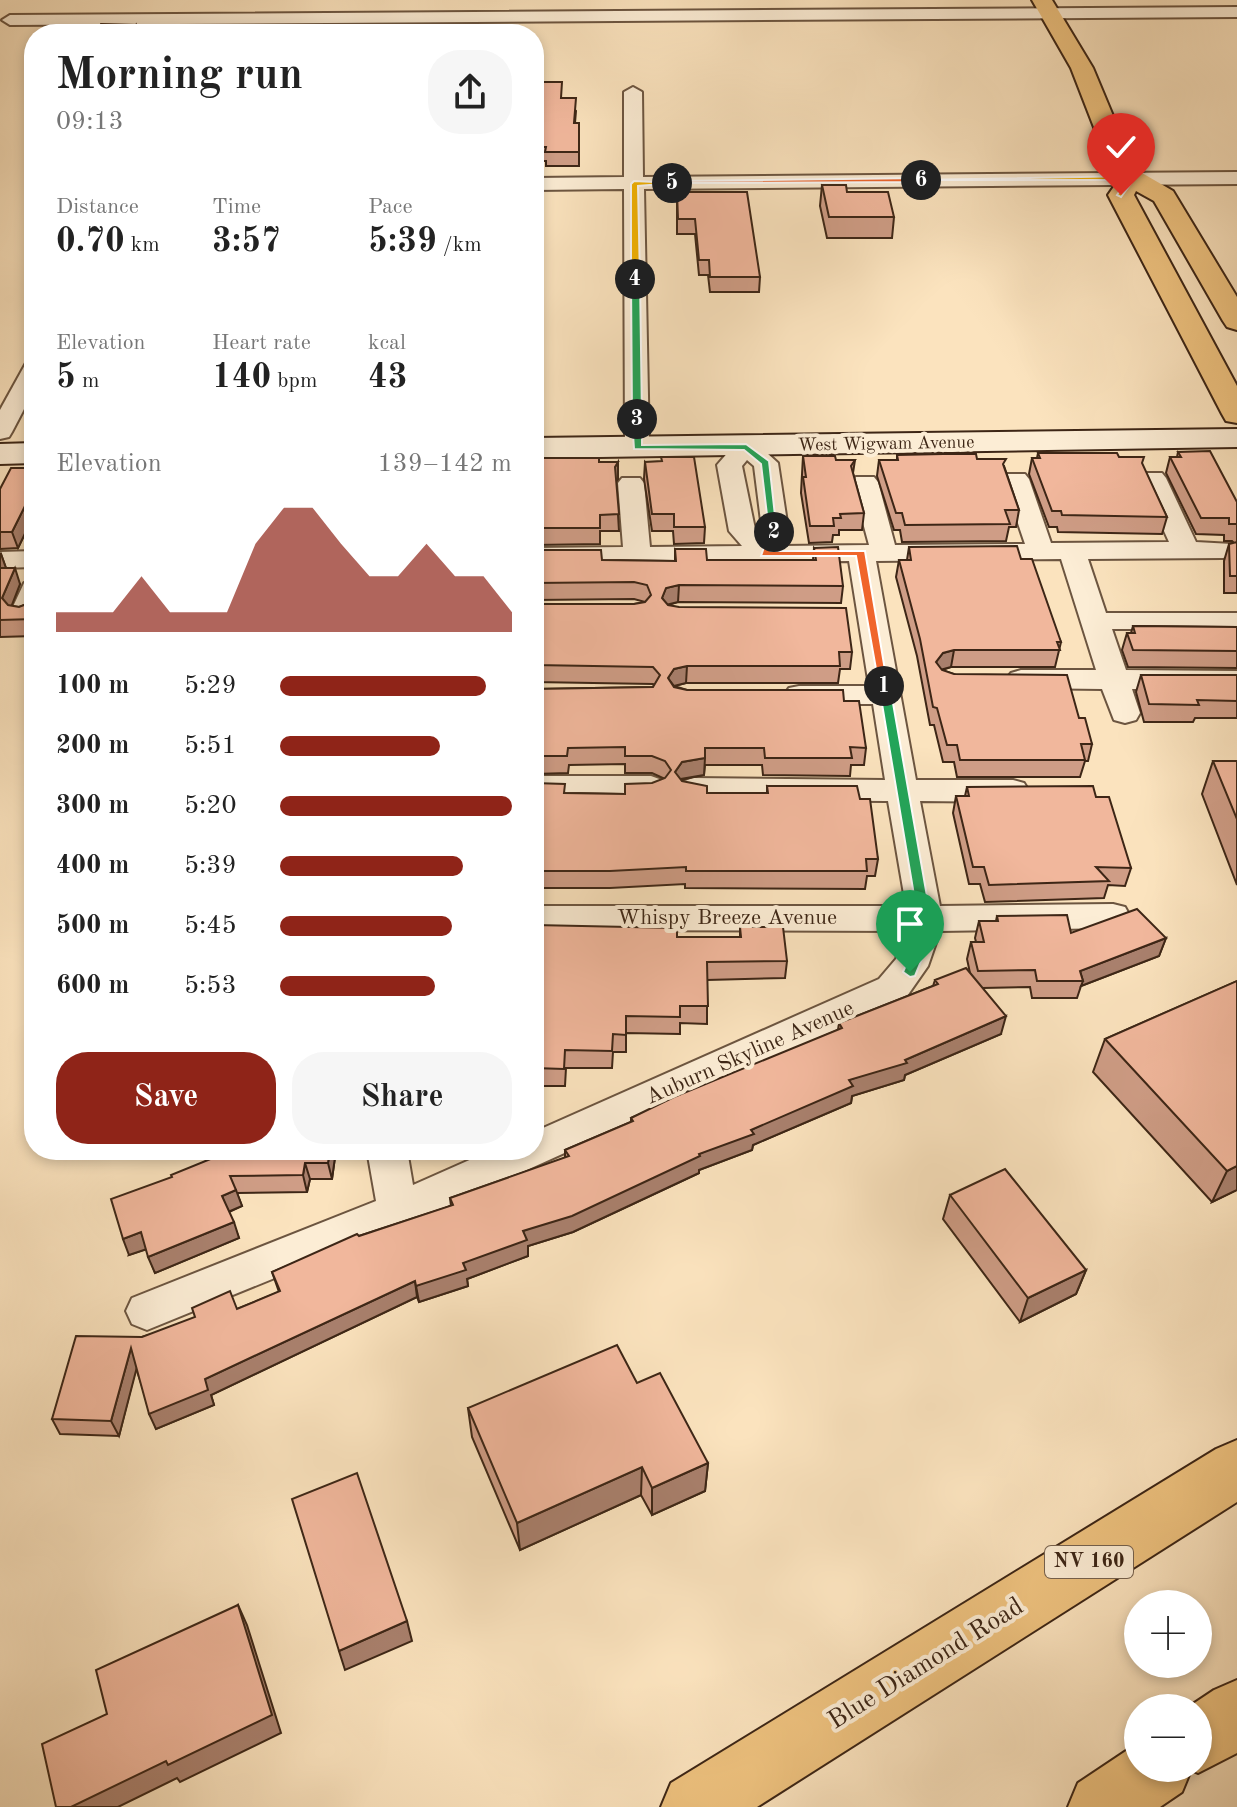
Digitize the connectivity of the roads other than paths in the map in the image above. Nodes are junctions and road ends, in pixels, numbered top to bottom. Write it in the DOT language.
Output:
graph roads {
  1 [pos="229,0"];
  2 [pos="1046,6"];
  3 [pos="1134,6"];
  4 [pos="736,8"];
  5 [pos="1219,12"];
  6 [pos="1237,12"];
  7 [pos="220,19"];
  8 [pos="10,20"];
  9 [pos="217,24"];
  10 [pos="1237,32"];
  11 [pos="633,92"];
  12 [pos="1132,178"];
  13 [pos="1237,178"];
  14 [pos="544,184"];
  15 [pos="634,184"];
  16 [pos="1237,321"];
  17 [pos="24,387"];
  18 [pos="1237,414"];
  19 [pos="0,432"];
  20 [pos="1237,438"];
  21 [pos="637,447"];
  22 [pos="746,447"];
  23 [pos="544,448"];
  24 [pos="24,453"];
  25 [pos="0,454"];
  26 [pos="1153,478"];
  27 [pos="1016,479"];
  28 [pos="865,482"];
  29 [pos="631,483"];
  30 [pos="1186,550"];
  31 [pos="1223,550"];
  32 [pos="1072,551"];
  33 [pos="1041,552"];
  34 [pos="872,553"];
  35 [pos="765,554"];
  36 [pos="637,555"];
  37 [pos="544,556"];
  38 [pos="24,559"];
  39 [pos="0,560"];
  40 [pos="1095,621"];
  41 [pos="1237,621"];
  42 [pos="995,679"];
  43 [pos="1114,679"];
  44 [pos="1237,680"];
  45 [pos="778,695"];
  46 [pos="886,695"];
  47 [pos="1125,713"];
  48 [pos="544,787"];
  49 [pos="651,787"];
  50 [pos="693,789"];
  51 [pos="902,790"];
  52 [pos="1037,791"];
  53 [pos="1113,916"];
  54 [pos="544,918"];
  55 [pos="925,919"];
  56 [pos="544,1145"];
  57 [pos="389,1160"];
  58 [pos="510,1160"];
  59 [pos="398,1210"];
  60 [pos="147,1311"];
  61 [pos="1237,1469"];
  62 [pos="1237,1713"];
  63 [pos="1212,1730"];
  64 [pos="1138,1782"];
  65 [pos="695,1807"];
  66 [pos="1102,1807"];
  1 -- 7 [label="street"];
  2 -- 3 [label="street"];
  2 -- 4 [label="street"];
  2 -- 12 [label="main road"];
  3 -- 5 [label="street"];
  4 -- 7 [label="street"];
  5 -- 6 [label="street"];
  5 -- 10 [label="street"];
  7 -- 8 [label="street"];
  7 -- 9 [label="street"];
  11 -- 15 [label="street"];
  12 -- 13 [label="street"];
  12 -- 15 [label="street"];
  12 -- 16 [label="main road"];
  12 -- 18 [label="main road"];
  14 -- 15 [label="street"];
  15 -- 21 [label="street"];
  17 -- 19 [label="street"];
  20 -- 22 [label="street, West Wigwam Avenue"];
  21 -- 22 [label="street, West Wigwam Avenue"];
  21 -- 23 [label="street, West Wigwam Avenue"];
  22 -- 35 [label="street"];
  22 -- 35 [label="street"];
  24 -- 25 [label="street"];
  26 -- 30 [label="street"];
  27 -- 33 [label="street"];
  28 -- 34 [label="street"];
  29 -- 36 [label="street"];
  30 -- 31 [label="street"];
  30 -- 32 [label="street"];
  32 -- 33 [label="street"];
  32 -- 40 [label="street"];
  33 -- 34 [label="street"];
  34 -- 35 [label="street"];
  34 -- 46 [label="street"];
  35 -- 36 [label="street"];
  36 -- 37 [label="street"];
  38 -- 39 [label="street"];
  40 -- 41 [label="street"];
  40 -- 43 [label="street"];
  42 -- 43 [label="street"];
  43 -- 44 [label="street"];
  43 -- 47 [label="street"];
  45 -- 46 [label="street"];
  46 -- 51 [label="street"];
  48 -- 49 [label="street"];
  50 -- 51 [label="street"];
  51 -- 52 [label="street"];
  51 -- 55 [label="street"];
  53 -- 55 [label="street, Whispy Breeze Avenue"];
  54 -- 55 [label="street, Whispy Breeze Avenue"];
  55 -- 56 [label="street, Auburn Skyline Avenue"];
  57 -- 59 [label="street"];
  58 -- 59 [label="street, Auburn Skyline Avenue"];
  59 -- 60 [label="street, Auburn Skyline Avenue"];
  61 -- 65 [label="main road, Blue Diamond Road / NV 160"];
  62 -- 63 [label="main road"];
  64 -- 66 [label="main road"];
}
